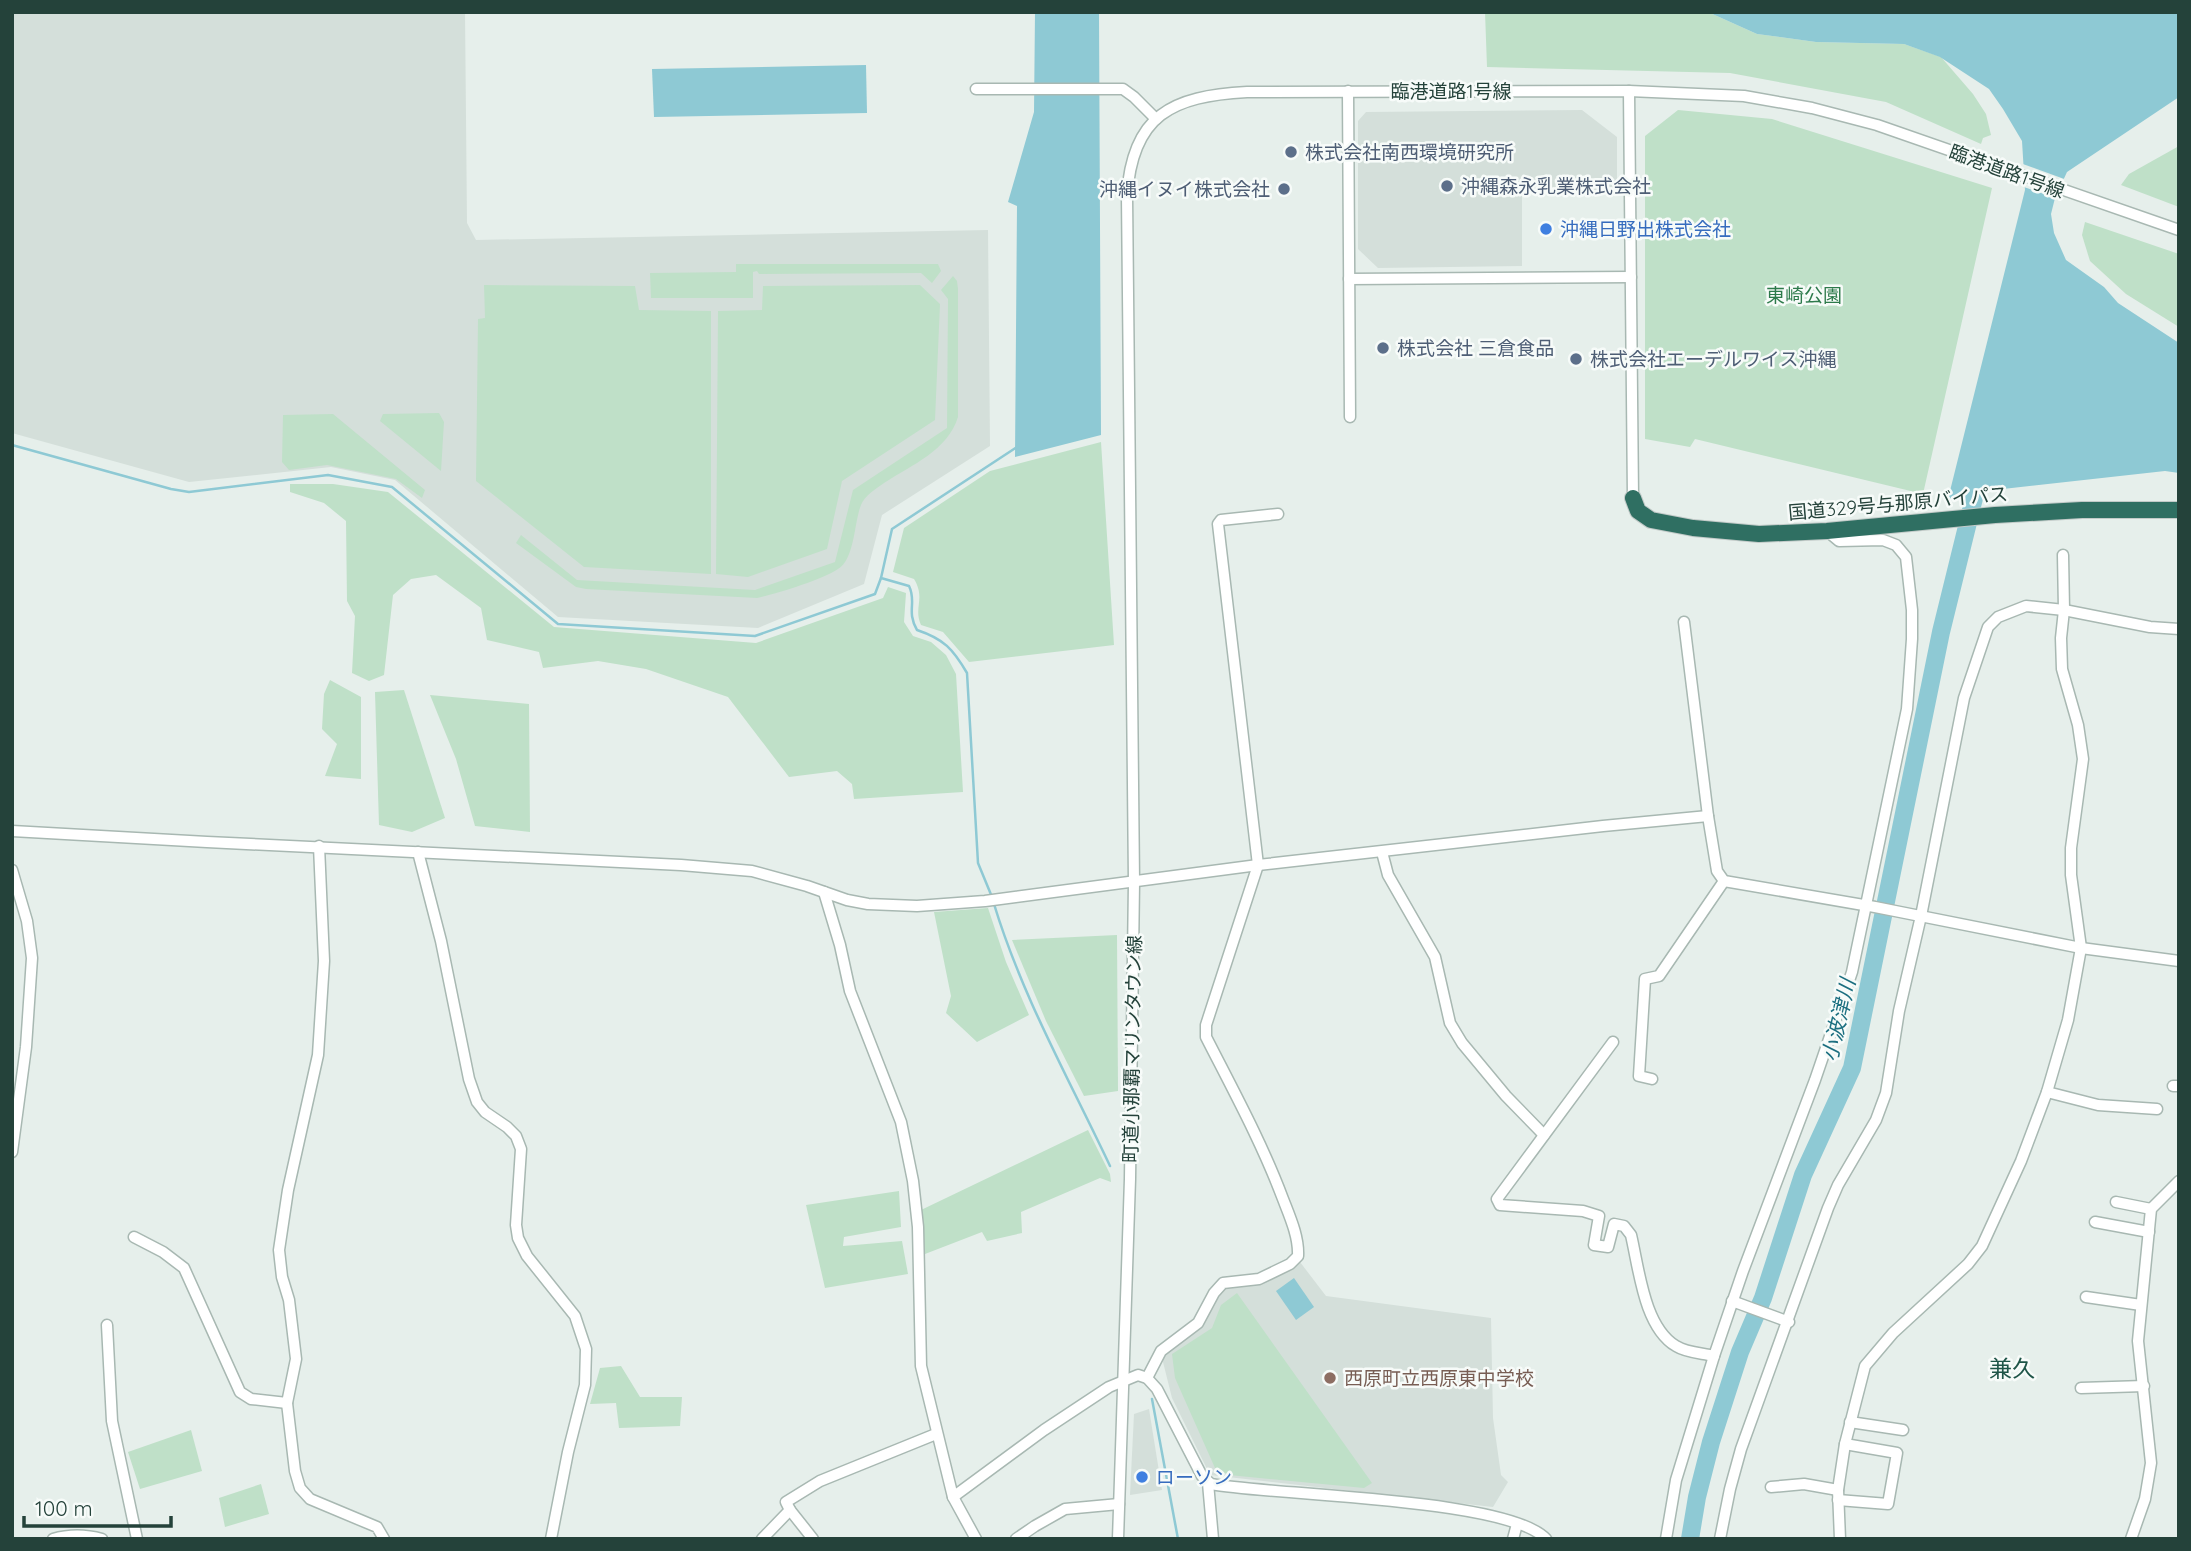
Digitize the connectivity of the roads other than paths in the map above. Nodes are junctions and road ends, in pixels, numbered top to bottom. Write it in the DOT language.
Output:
graph roads {
  1 [pos="976,89"];
  2 [pos="1348,91"];
  3 [pos="1629,91"];
  4 [pos="1156,119"];
  5 [pos="2179,230"];
  6 [pos="1632,277"];
  7 [pos="1349,279"];
  8 [pos="1350,417"];
  9 [pos="1633,498"];
  10 [pos="2179,510"];
  11 [pos="1278,514"];
  12 [pos="1827,531"];
  13 [pos="2063,555"];
  14 [pos="1130,559"];
  15 [pos="2064,610"];
  16 [pos="1684,622"];
  17 [pos="2179,629"];
  18 [pos="1707,816"];
  19 [pos="12,831"];
  20 [pos="319,846"];
  21 [pos="418,852"];
  22 [pos="1382,852"];
  23 [pos="1258,865"];
  24 [pos="12,870"];
  25 [pos="1724,881"];
  26 [pos="1134,882"];
  27 [pos="824,892"];
  28 [pos="1871,906"];
  29 [pos="1915,914"];
  30 [pos="2081,948"];
  31 [pos="2179,961"];
  32 [pos="1613,1042"];
  33 [pos="12,1045"];
  34 [pos="26,1047"];
  35 [pos="1652,1079"];
  36 [pos="2047,1092"];
  37 [pos="2157,1109"];
  38 [pos="1544,1135"];
  39 [pos="12,1152"];
  40 [pos="2179,1181"];
  41 [pos="2116,1202"];
  42 [pos="2151,1209"];
  43 [pos="2095,1222"];
  44 [pos="2149,1232"];
  45 [pos="134,1237"];
  46 [pos="2087,1297"];
  47 [pos="1736,1303"];
  48 [pos="2141,1305"];
  49 [pos="1786,1321"];
  50 [pos="107,1325"];
  51 [pos="1714,1356"];
  52 [pos="1147,1378"];
  53 [pos="1122,1380"];
  54 [pos="2144,1386"];
  55 [pos="2081,1388"];
  56 [pos="287,1403"];
  57 [pos="1850,1422"];
  58 [pos="1903,1430"];
  59 [pos="936,1434"];
  60 [pos="1845,1444"];
  61 [pos="1208,1483"];
  62 [pos="1771,1487"];
  63 [pos="1838,1495"];
  64 [pos="953,1497"];
  65 [pos="1119,1504"];
  66 [pos="790,1510"];
  67 [pos="1517,1524"];
  68 [pos="52,1539"];
  69 [pos="102,1539"];
  70 [pos="138,1539"];
  71 [pos="384,1539"];
  72 [pos="551,1539"];
  73 [pos="761,1539"];
  74 [pos="813,1539"];
  75 [pos="976,1539"];
  76 [pos="1016,1539"];
  77 [pos="1118,1539"];
  78 [pos="1213,1539"];
  79 [pos="1513,1539"];
  80 [pos="1546,1539"];
  81 [pos="1666,1539"];
  82 [pos="1720,1539"];
  83 [pos="1840,1539"];
  84 [pos="2131,1539"];
  1 -- 4 [label="street"];
  2 -- 3 [label="street, 臨港道路1号線"];
  2 -- 4 [label="street, 臨港道路1号線"];
  2 -- 7 [label="street"];
  3 -- 5 [label="street, 臨港道路1号線"];
  3 -- 6 [label="street"];
  4 -- 14 [label="street, 臨港道路1号線"];
  6 -- 7 [label="street"];
  6 -- 9 [label="street"];
  7 -- 8 [label="street"];
  9 -- 12 [label="highway, 国道329号与那原バイパス"];
  10 -- 12 [label="highway, 国道329号与那原バイパス"];
  11 -- 23 [label="street"];
  12 -- 28 [label="street"];
  13 -- 15 [label="street"];
  14 -- 26 [label="street, 町道小那覇マリンタウン線"];
  15 -- 17 [label="street"];
  15 -- 29 [label="street"];
  15 -- 30 [label="street"];
  16 -- 18 [label="street"];
  18 -- 22 [label="street"];
  18 -- 25 [label="street"];
  19 -- 20 [label="street"];
  20 -- 21 [label="street"];
  20 -- 56 [label="street"];
  21 -- 27 [label="street"];
  21 -- 72 [label="street"];
  22 -- 23 [label="street"];
  22 -- 38 [label="street"];
  23 -- 26 [label="street"];
  23 -- 52 [label="street"];
  24 -- 34 [label="street"];
  25 -- 28 [label="street"];
  25 -- 35 [label="street"];
  26 -- 27 [label="street"];
  26 -- 53 [label="street, 町道小那覇マリンタウン線"];
  27 -- 59 [label="street"];
  28 -- 29 [label="street"];
  28 -- 47 [label="street"];
  29 -- 30 [label="street"];
  29 -- 49 [label="street"];
  30 -- 31 [label="street"];
  30 -- 36 [label="street"];
  32 -- 38 [label="street"];
  33 -- 34 [label="street"];
  34 -- 39 [label="street"];
  36 -- 37 [label="street"];
  36 -- 57 [label="street"];
  38 -- 51 [label="street"];
  40 -- 42 [label="street"];
  41 -- 42 [label="street"];
  42 -- 44 [label="street"];
  43 -- 44 [label="street"];
  44 -- 48 [label="street"];
  45 -- 56 [label="street"];
  46 -- 48 [label="street"];
  47 -- 49 [label="street"];
  47 -- 51 [label="street"];
  48 -- 54 [label="street"];
  49 -- 82 [label="street"];
  50 -- 70 [label="street"];
  51 -- 81 [label="street"];
  52 -- 53 [label="street"];
  52 -- 61 [label="street"];
  53 -- 64 [label="street"];
  53 -- 65 [label="street, 町道小那覇マリンタウン線"];
  54 -- 55 [label="street"];
  54 -- 84 [label="street"];
  56 -- 71 [label="street"];
  57 -- 58 [label="street"];
  57 -- 60 [label="street"];
  59 -- 64 [label="street"];
  59 -- 66 [label="street"];
  60 -- 63 [label="street"];
  60 -- 63 [label="street"];
  61 -- 67 [label="street"];
  61 -- 78 [label="street"];
  62 -- 63 [label="street"];
  63 -- 83 [label="street"];
  64 -- 75 [label="street"];
  65 -- 76 [label="street"];
  65 -- 77 [label="street, 町道小那覇マリンタウン線"];
  66 -- 73 [label="street"];
  66 -- 74 [label="street"];
  67 -- 79 [label="street"];
  67 -- 80 [label="street"];
  68 -- 69 [label="street"];
}
